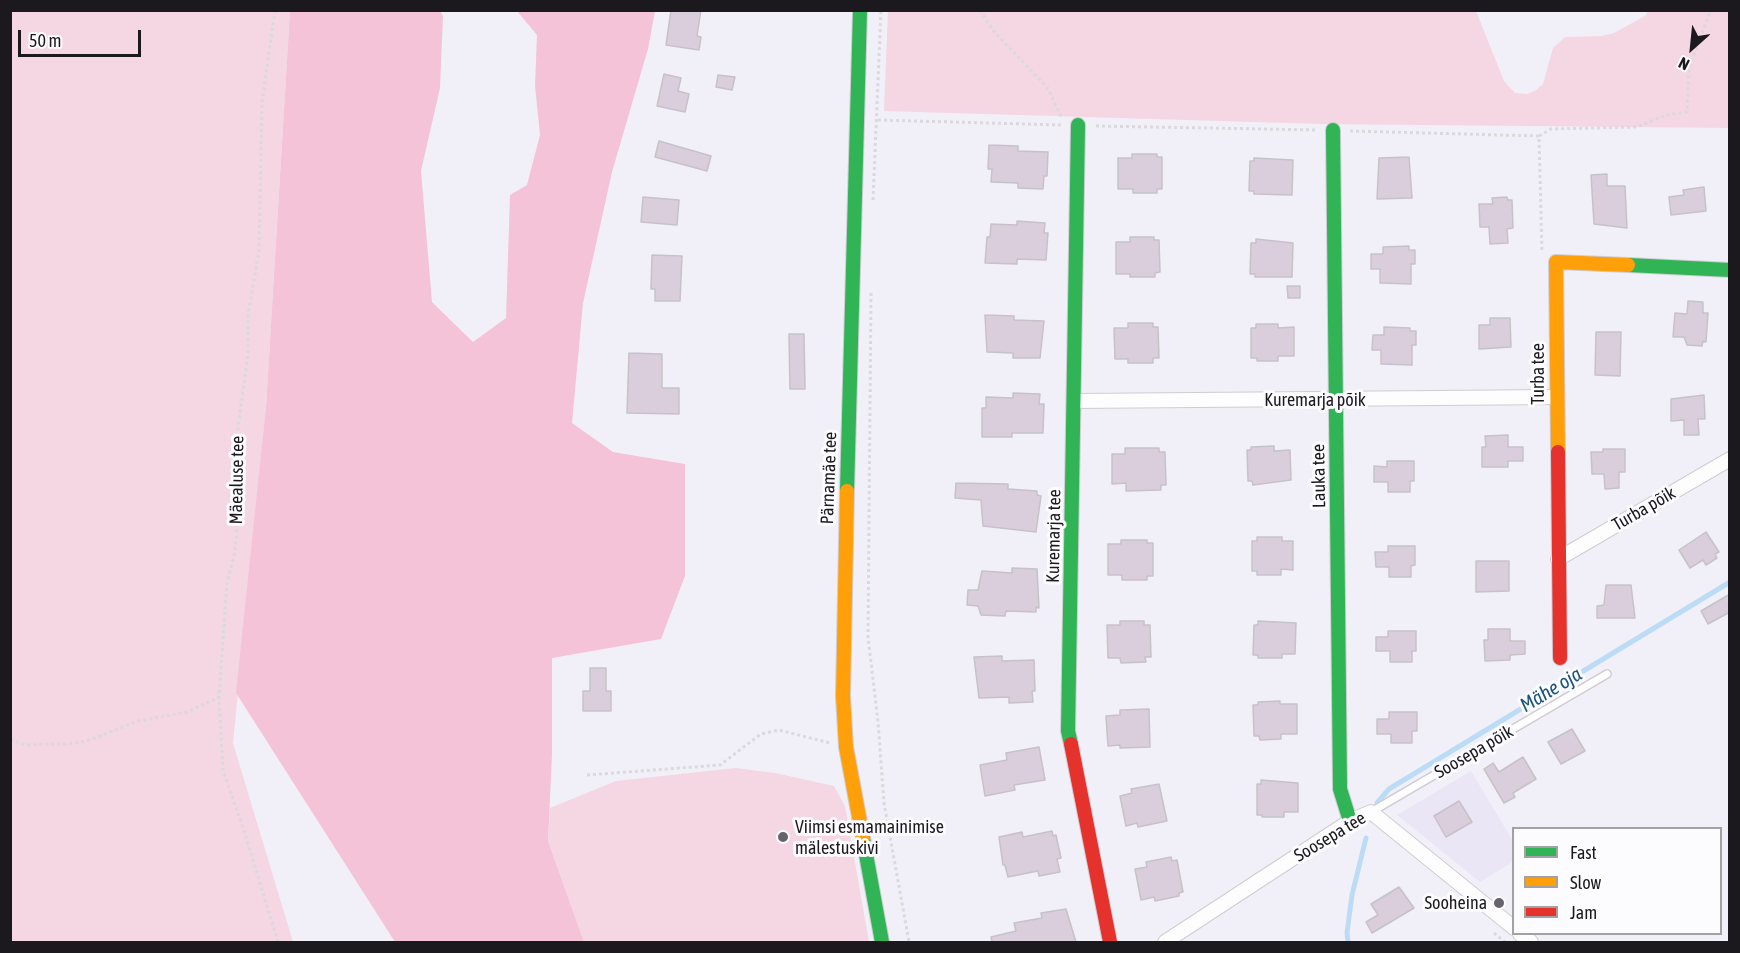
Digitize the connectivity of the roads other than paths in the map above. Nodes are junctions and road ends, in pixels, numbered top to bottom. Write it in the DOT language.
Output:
graph roads {
  1 [pos="860,10"];
  2 [pos="1072,125"];
  3 [pos="1333,130"];
  4 [pos="1730,270"];
  5 [pos="1556,397"];
  6 [pos="1337,400"];
  7 [pos="1074,401"];
  8 [pos="1730,459"];
  9 [pos="1558,560"];
  10 [pos="1560,658"];
  11 [pos="1607,674"];
  12 [pos="1371,812"];
  13 [pos="1350,821"];
  14 [pos="1512,926"];
  15 [pos="882,942"];
  16 [pos="1110,942"];
  17 [pos="1165,942"];
  1 -- 15 [label="street, Pärnamäe tee"];
  2 -- 7 [label="street, Kuremarja tee"];
  3 -- 6 [label="street, Lauka tee"];
  4 -- 5 [label="street, Turba tee"];
  5 -- 6 [label="street, Kuremarja põik"];
  5 -- 9 [label="street, Turba tee"];
  6 -- 7 [label="street, Kuremarja põik"];
  6 -- 13 [label="street, Lauka tee"];
  7 -- 16 [label="street, Kuremarja tee"];
  8 -- 9 [label="street, Turba põik"];
  9 -- 10 [label="street, Turba tee"];
  11 -- 12 [label="lane, Soosepa põik"];
  12 -- 13 [label="street, Soosepa tee"];
  12 -- 14 [label="street, Soosepa tee"];
  13 -- 17 [label="street, Soosepa tee"];
}
